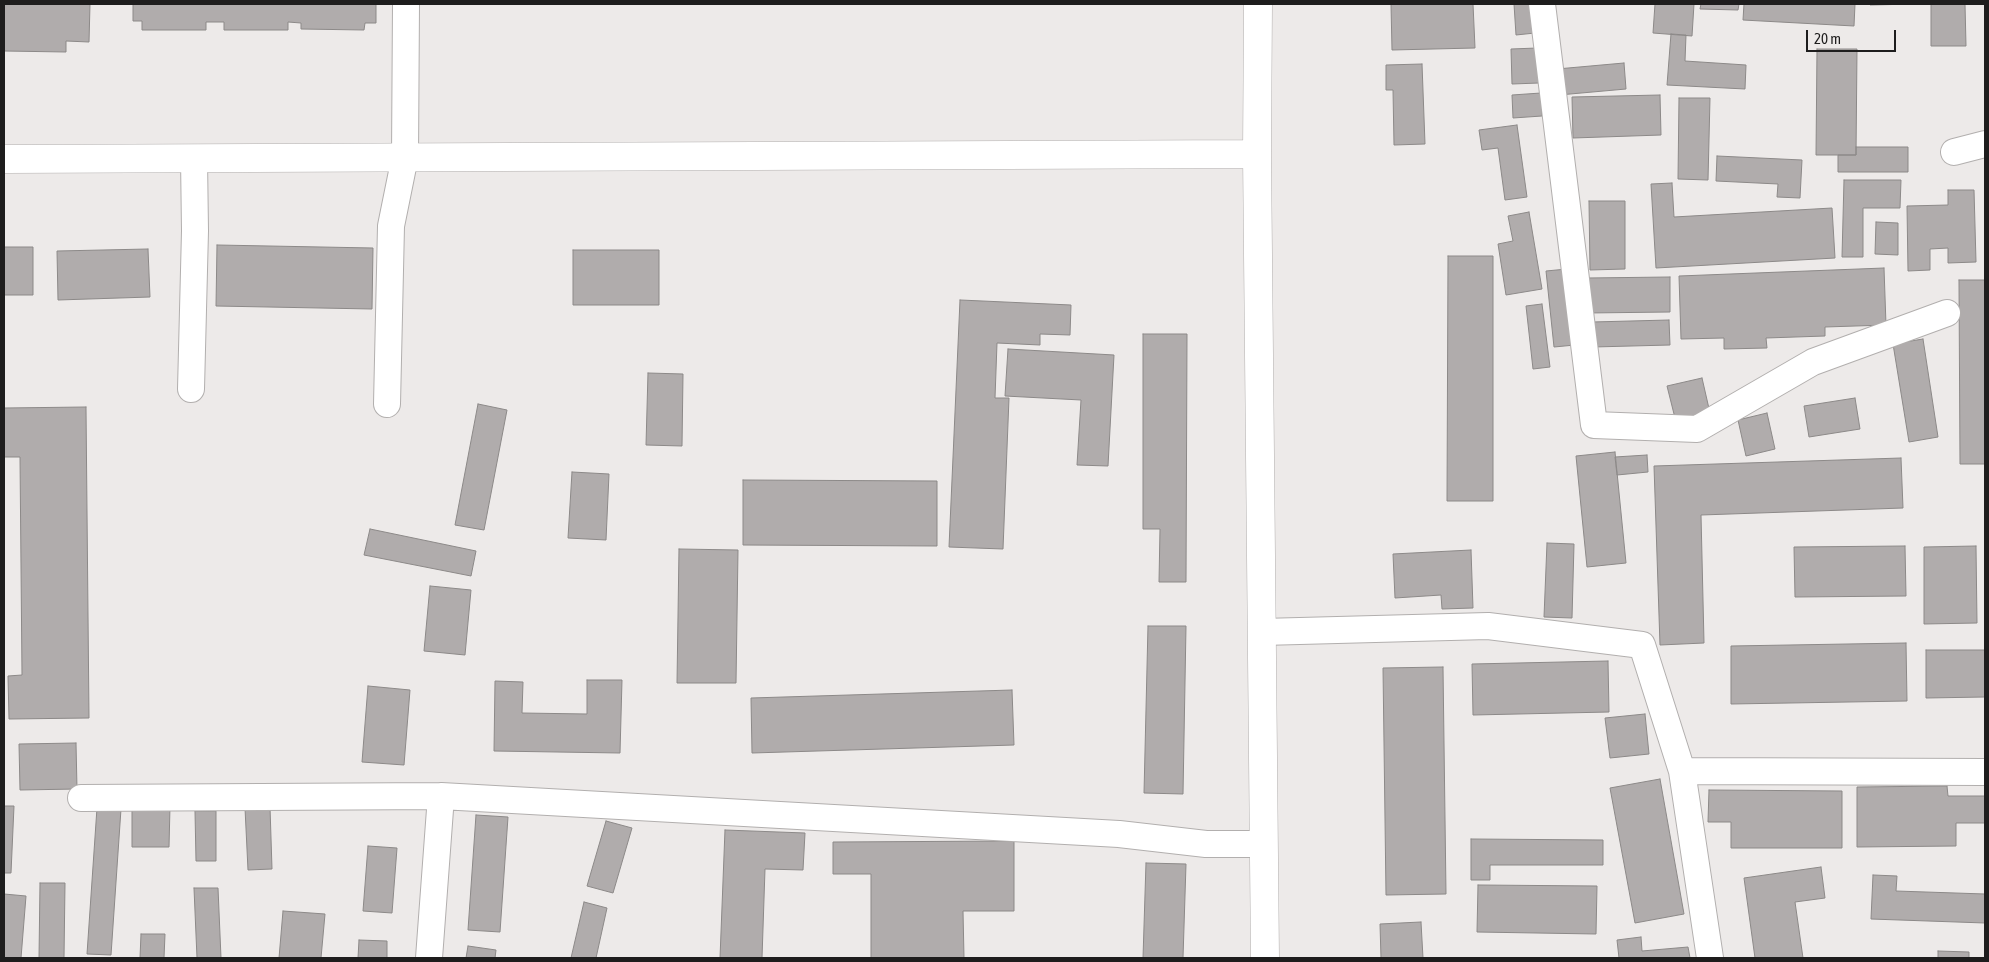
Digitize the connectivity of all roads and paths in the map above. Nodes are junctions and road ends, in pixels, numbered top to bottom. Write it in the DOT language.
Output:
graph roads {
  1 [pos="406,4"];
  2 [pos="1258,4"];
  3 [pos="1542,4"];
  4 [pos="1985,144"];
  5 [pos="1954,152"];
  6 [pos="1257,154"];
  7 [pos="405,157"];
  8 [pos="4,158"];
  9 [pos="194,158"];
  10 [pos="1948,313"];
  11 [pos="191,389"];
  12 [pos="387,404"];
  13 [pos="1262,632"];
  14 [pos="1682,771"];
  15 [pos="1985,772"];
  16 [pos="441,796"];
  17 [pos="81,798"];
  18 [pos="1264,844"];
  19 [pos="429,958"];
  20 [pos="1265,958"];
  21 [pos="1710,958"];
  1 -- 7 [label="street"];
  2 -- 6 [label="street"];
  3 -- 10 [label="street"];
  4 -- 5 [label="street"];
  6 -- 7 [label="street"];
  6 -- 13 [label="street"];
  7 -- 9 [label="street"];
  7 -- 12 [label="street"];
  8 -- 9 [label="street"];
  9 -- 11 [label="street"];
  13 -- 14 [label="street"];
  13 -- 18 [label="street"];
  14 -- 15 [label="street"];
  14 -- 21 [label="street"];
  16 -- 17 [label="street"];
  16 -- 18 [label="street"];
  16 -- 19 [label="street"];
  18 -- 20 [label="street"];
}
